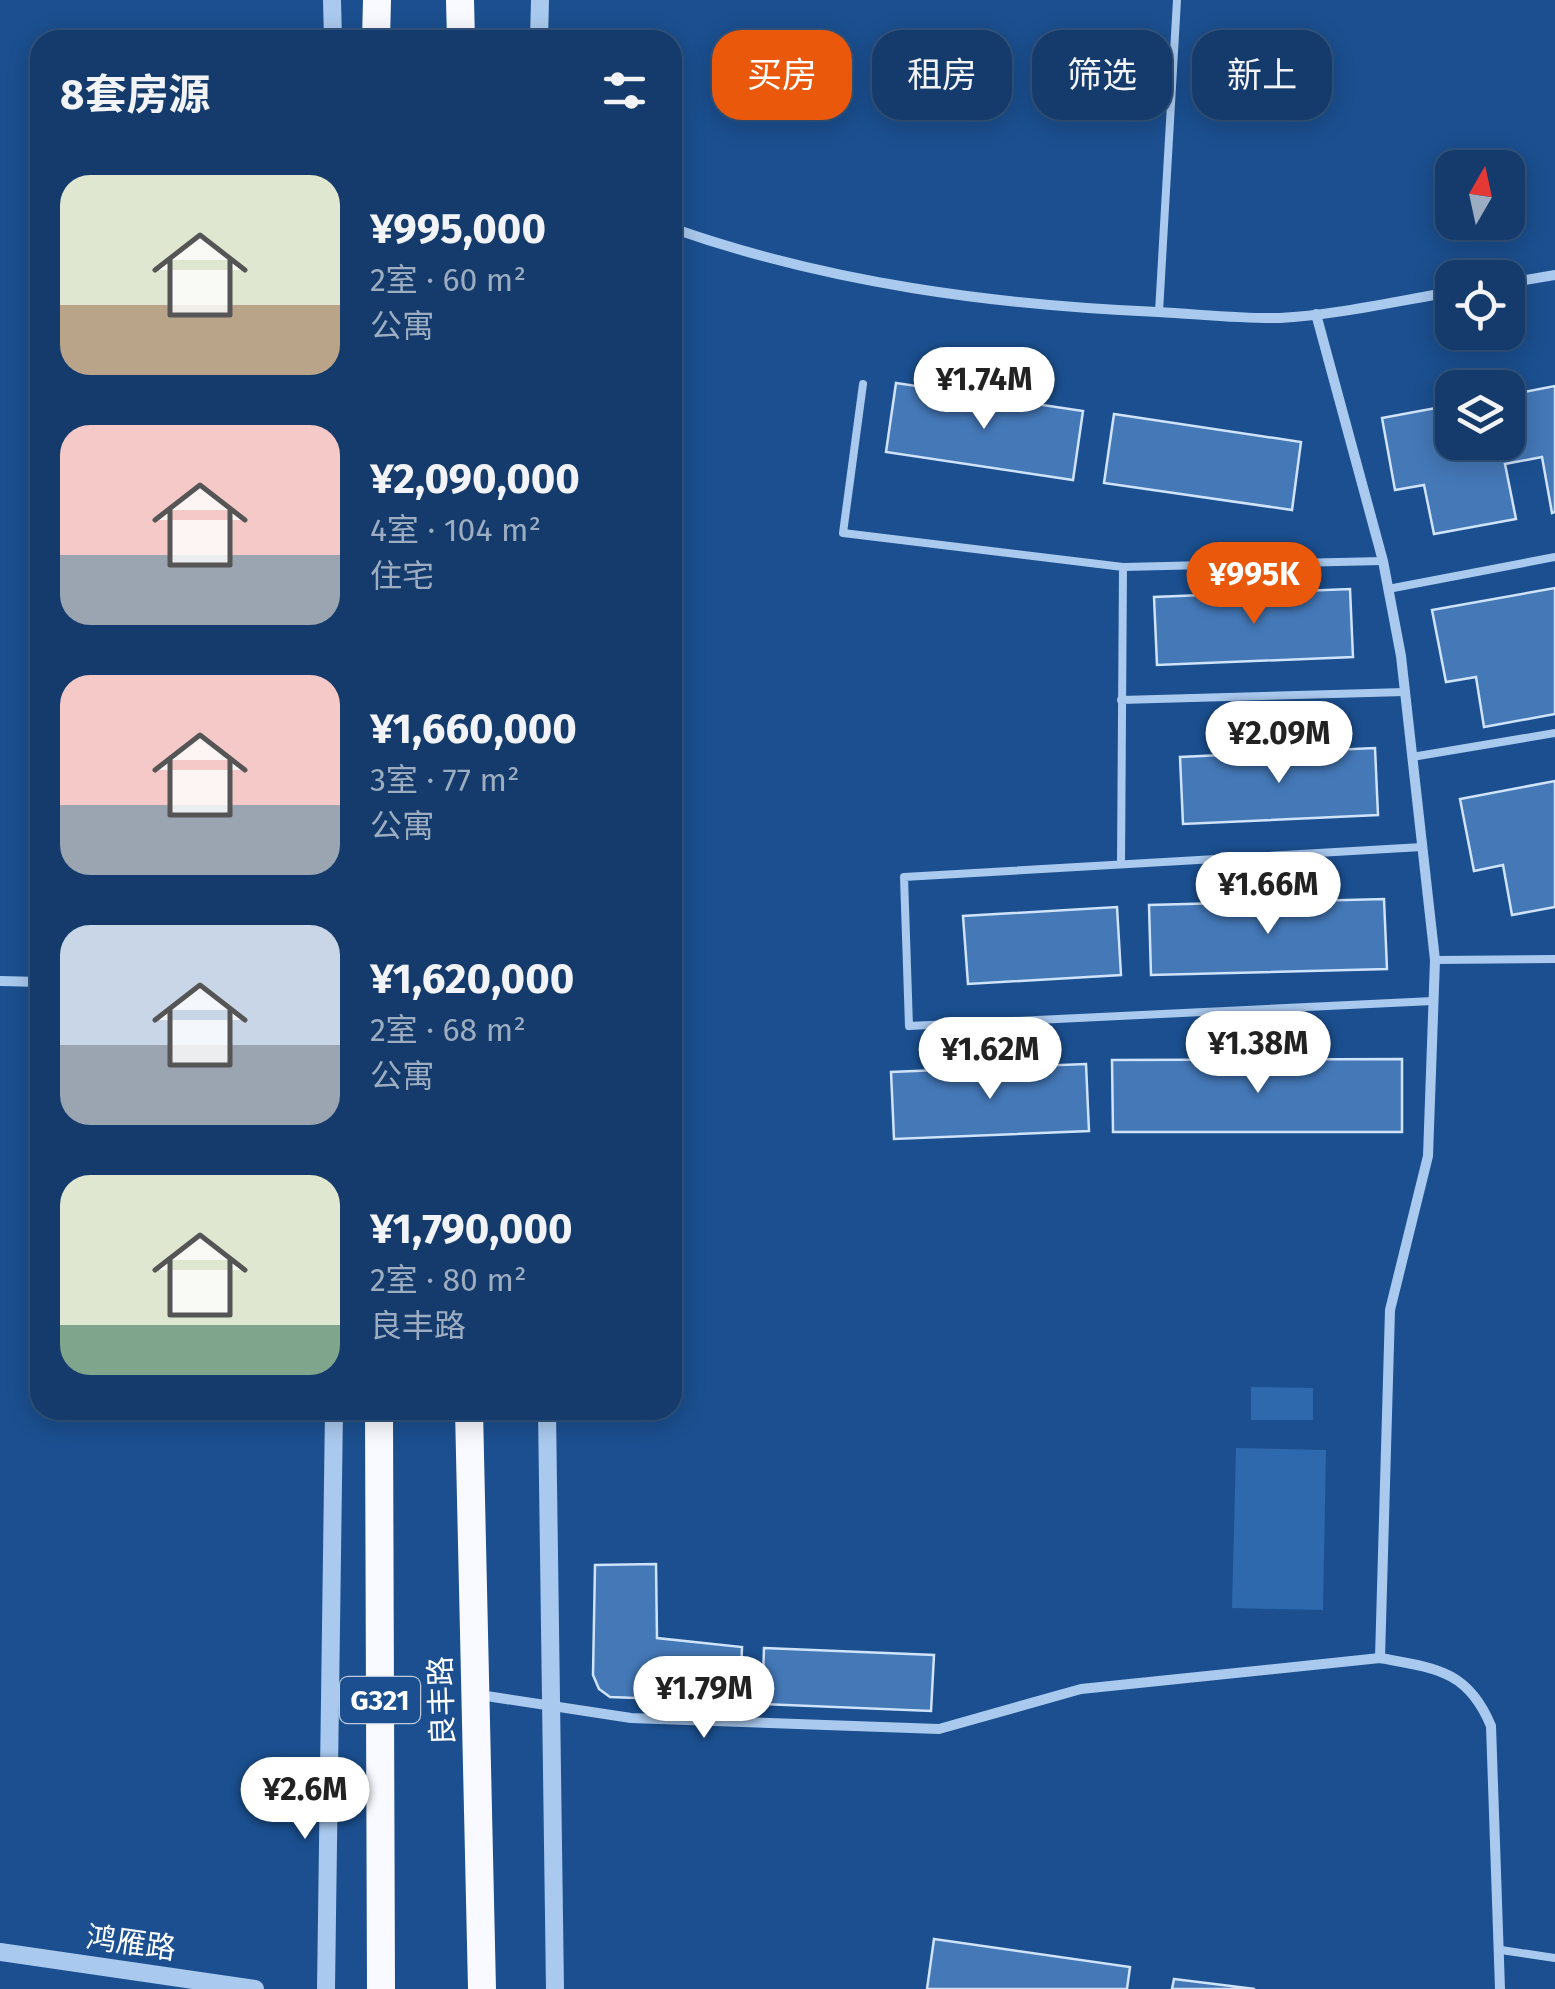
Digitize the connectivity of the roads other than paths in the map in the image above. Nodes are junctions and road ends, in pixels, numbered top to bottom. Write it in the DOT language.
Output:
graph roads {
  1 [pos="332,0"];
  2 [pos="377,0"];
  3 [pos="460,0"];
  4 [pos="540,0"];
  5 [pos="1177,0"];
  6 [pos="333,30"];
  7 [pos="376,30"];
  8 [pos="461,30"];
  9 [pos="539,30"];
  10 [pos="682,231"];
  11 [pos="1555,275"];
  12 [pos="1525,280"];
  13 [pos="1435,295"];
  14 [pos="1158,312"];
  15 [pos="1316,314"];
  16 [pos="863,384"];
  17 [pos="1555,557"];
  18 [pos="1383,561"];
  19 [pos="1123,567"];
  20 [pos="1388,589"];
  21 [pos="1405,692"];
  22 [pos="1121,700"];
  23 [pos="1555,733"];
  24 [pos="1412,757"];
  25 [pos="1422,847"];
  26 [pos="1121,864"];
  27 [pos="1434,960"];
  28 [pos="1555,960"];
  29 [pos="0,981"];
  30 [pos="30,982"];
  31 [pos="1433,1000"];
  32 [pos="334,1420"];
  33 [pos="379,1420"];
  34 [pos="470,1420"];
  35 [pos="546,1420"];
  36 [pos="1380,1658"];
  37 [pos="474,1694"];
  38 [pos="550,1706"];
  39 [pos="1501,1950"];
  40 [pos="0,1952"];
  41 [pos="1555,1958"];
  42 [pos="255,1989"];
  43 [pos="326,1989"];
  44 [pos="381,1989"];
  45 [pos="482,1989"];
  46 [pos="555,1989"];
  47 [pos="1500,1989"];
  1 -- 6 [label="street"];
  2 -- 7 [label="highway"];
  3 -- 8 [label="highway"];
  4 -- 9 [label="street"];
  5 -- 14 [label="lane"];
  10 -- 14 [label="street"];
  11 -- 12 [label="street"];
  13 -- 15 [label="street"];
  14 -- 15 [label="street"];
  15 -- 18 [label="street"];
  16 -- 19 [label="lane"];
  17 -- 20 [label="lane"];
  18 -- 19 [label="lane"];
  18 -- 20 [label="street"];
  19 -- 22 [label="lane"];
  20 -- 21 [label="street"];
  21 -- 22 [label="lane"];
  21 -- 24 [label="street"];
  22 -- 26 [label="lane"];
  23 -- 24 [label="lane"];
  24 -- 25 [label="street"];
  25 -- 26 [label="lane"];
  25 -- 27 [label="street"];
  26 -- 31 [label="lane"];
  27 -- 28 [label="lane"];
  27 -- 31 [label="street"];
  29 -- 30 [label="street"];
  31 -- 36 [label="street"];
  32 -- 43 [label="street"];
  33 -- 44 [label="highway, 良丰路 / G321"];
  34 -- 37 [label="highway, 良丰路"];
  35 -- 38 [label="street"];
  36 -- 38 [label="street"];
  36 -- 39 [label="street"];
  37 -- 38 [label="street"];
  37 -- 45 [label="highway, 良丰路"];
  38 -- 46 [label="street"];
  39 -- 41 [label="lane"];
  39 -- 47 [label="street"];
  40 -- 42 [label="street, 鸿雁路"];
}
